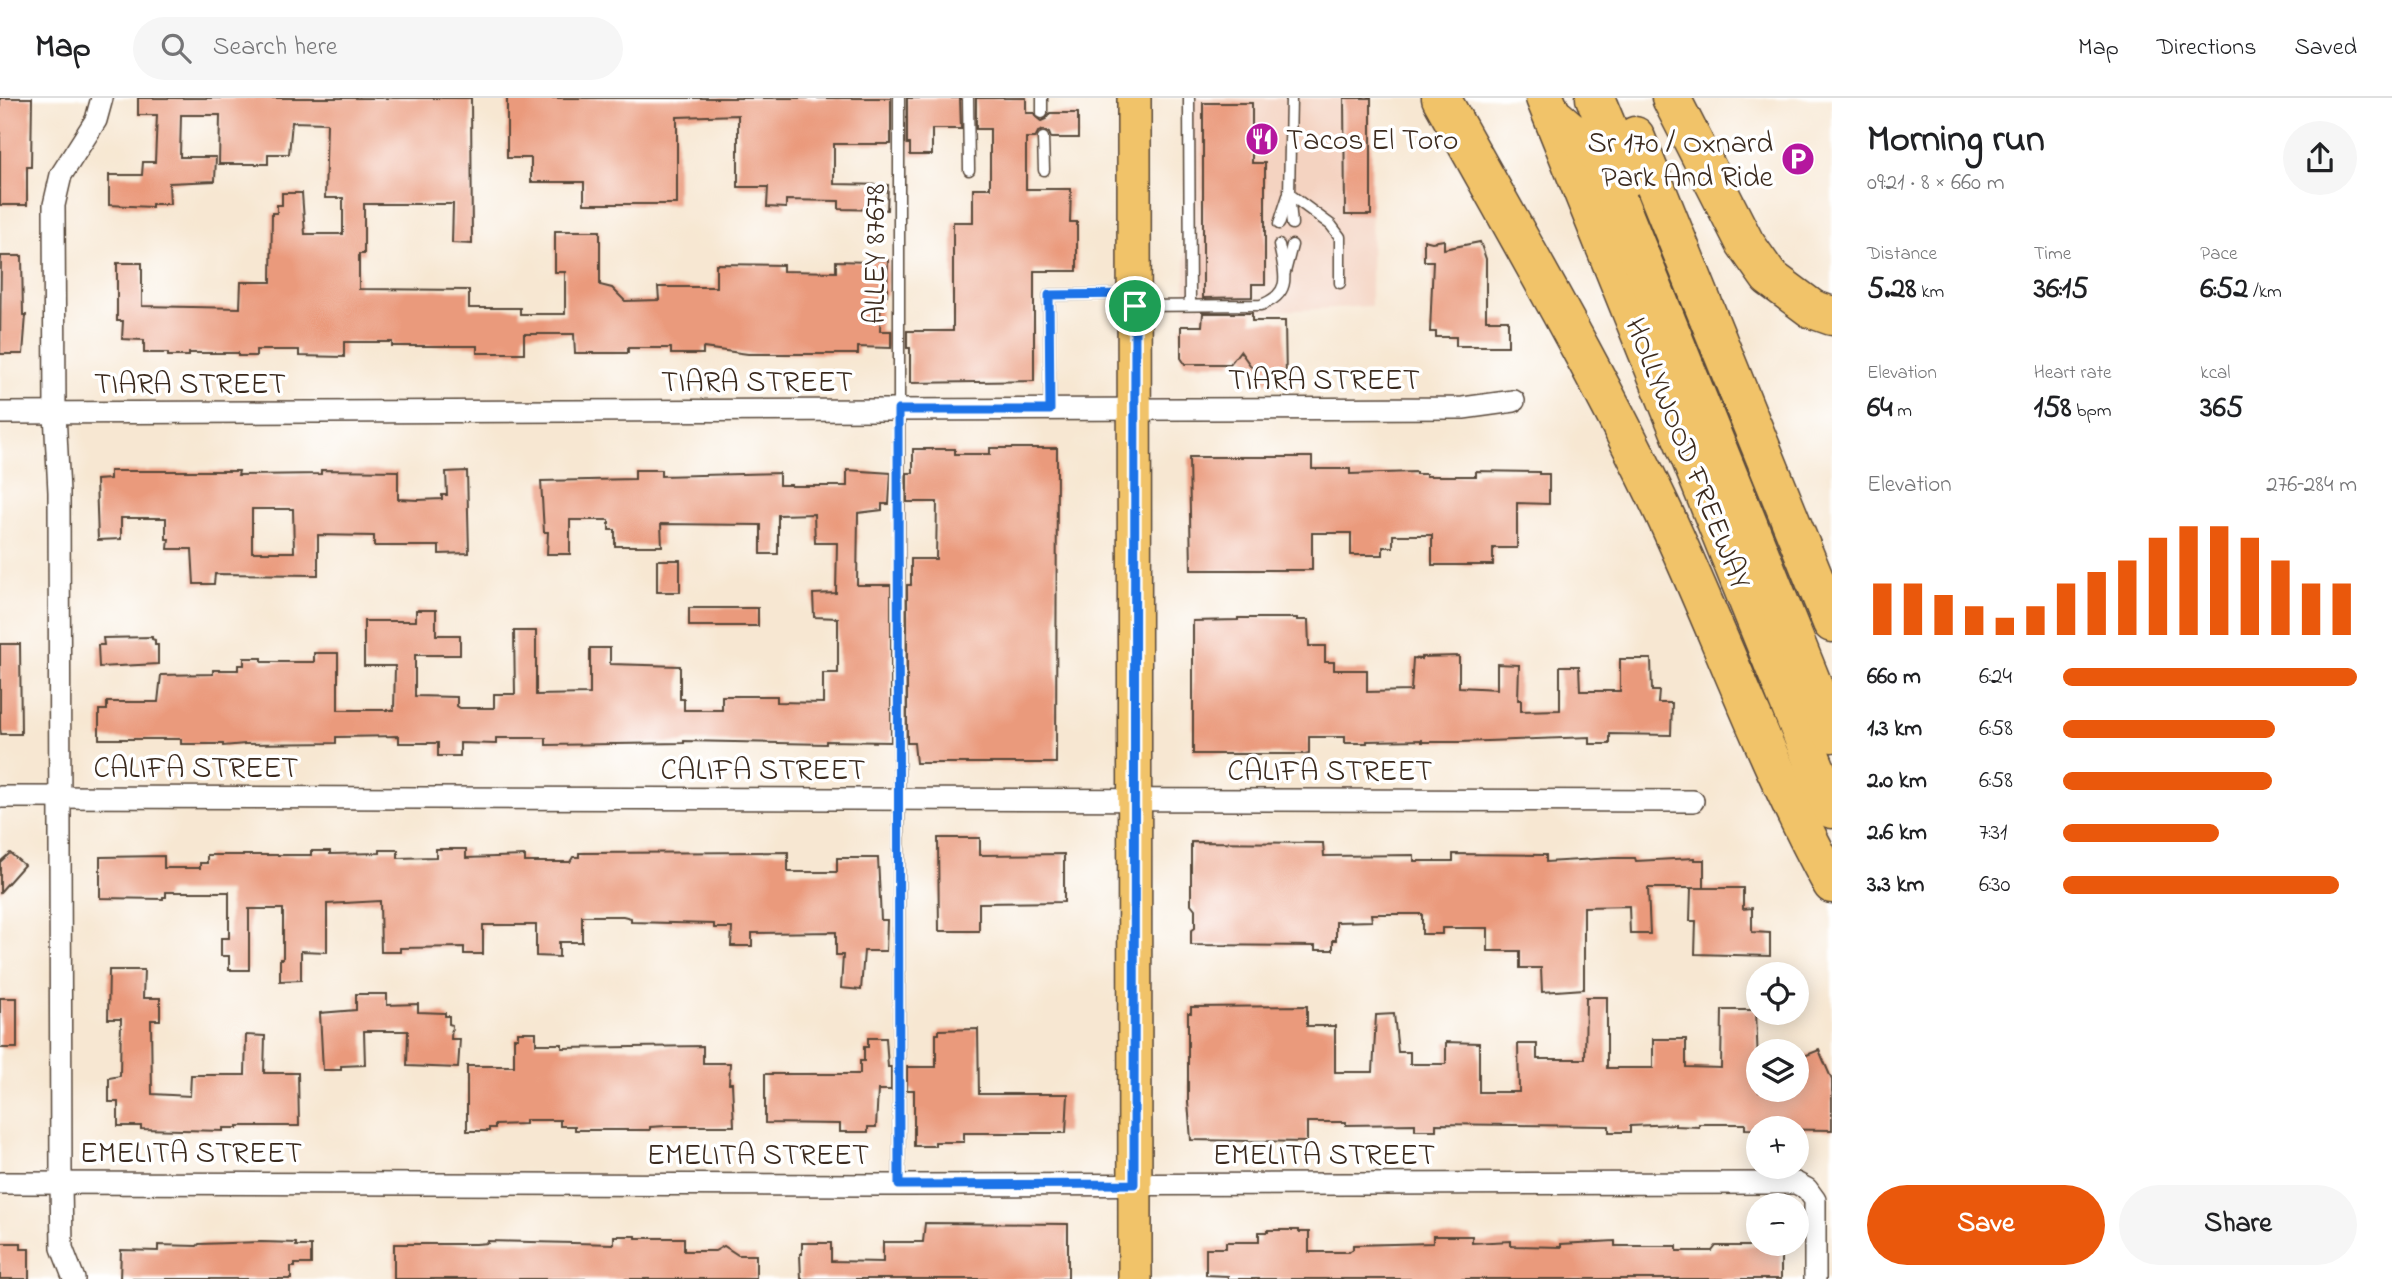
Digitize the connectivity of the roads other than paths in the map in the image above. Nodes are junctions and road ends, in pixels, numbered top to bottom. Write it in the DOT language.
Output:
graph roads {
  1 [pos="102,98"];
  2 [pos="899,98"];
  3 [pos="968,98"];
  4 [pos="1042,98"];
  5 [pos="1134,98"];
  6 [pos="1189,98"];
  7 [pos="1290,98"];
  8 [pos="1441,98"];
  9 [pos="1595,98"];
  10 [pos="1620,98"];
  11 [pos="1671,99"];
  12 [pos="1549,107"];
  13 [pos="1042,113"];
  14 [pos="1043,138"];
  15 [pos="969,170"];
  16 [pos="1044,170"];
  17 [pos="1289,194"];
  18 [pos="1279,224"];
  19 [pos="1293,224"];
  20 [pos="1279,244"];
  21 [pos="1292,245"];
  22 [pos="1284,275"];
  23 [pos="1340,283"];
  24 [pos="1135,300"];
  25 [pos="1190,306"];
  26 [pos="1832,316"];
  27 [pos="1514,401"];
  28 [pos="898,410"];
  29 [pos="1050,410"];
  30 [pos="1135,410"];
  31 [pos="55,413"];
  32 [pos="0,414"];
  33 [pos="1832,623"];
  34 [pos="1832,682"];
  35 [pos="1832,733"];
  36 [pos="60,796"];
  37 [pos="0,797"];
  38 [pos="898,799"];
  39 [pos="1134,799"];
  40 [pos="1693,801"];
  41 [pos="1832,809"];
  42 [pos="1832,884"];
  43 [pos="0,1182"];
  44 [pos="61,1182"];
  45 [pos="1134,1184"];
  46 [pos="899,1185"];
  47 [pos="74,1279"];
  48 [pos="1135,1279"];
  49 [pos="1815,1279"];
  1 -- 31 [label="street"];
  2 -- 28 [label="lane, ALLEY 87678"];
  3 -- 15 [label="lane"];
  4 -- 13 [label="lane"];
  5 -- 24 [label="main road"];
  6 -- 25 [label="lane"];
  7 -- 17 [label="lane"];
  8 -- 42 [label="highway"];
  9 -- 34 [label="highway"];
  10 -- 33 [label="highway"];
  11 -- 26 [label="highway"];
  12 -- 35 [label="highway"];
  12 -- 41 [label="highway, HOLLYWOOD FREEWAY"];
  14 -- 16 [label="lane"];
  17 -- 18 [label="lane"];
  17 -- 19 [label="lane"];
  17 -- 23 [label="lane"];
  20 -- 22 [label="lane"];
  21 -- 22 [label="lane"];
  22 -- 25 [label="lane"];
  24 -- 25 [label="lane"];
  24 -- 29 [label="lane"];
  24 -- 30 [label="main road"];
  27 -- 30 [label="street, TIARA STREET"];
  28 -- 29 [label="street, TIARA STREET"];
  28 -- 31 [label="street, TIARA STREET"];
  28 -- 38 [label="lane, ALLEY 87678"];
  29 -- 30 [label="street, TIARA STREET"];
  30 -- 39 [label="main road"];
  31 -- 32 [label="street, TIARA STREET"];
  31 -- 36 [label="street"];
  36 -- 37 [label="street, CALIFA STREET"];
  36 -- 38 [label="street, CALIFA STREET"];
  36 -- 44 [label="street"];
  38 -- 39 [label="street, CALIFA STREET"];
  38 -- 46 [label="lane, ALLEY 87678"];
  39 -- 40 [label="street, CALIFA STREET"];
  39 -- 45 [label="main road"];
  43 -- 44 [label="street, EMELITA STREET"];
  44 -- 46 [label="street, EMELITA STREET"];
  44 -- 47 [label="street"];
  45 -- 46 [label="street, EMELITA STREET"];
  45 -- 48 [label="main road"];
  45 -- 49 [label="street, EMELITA STREET"];
}
